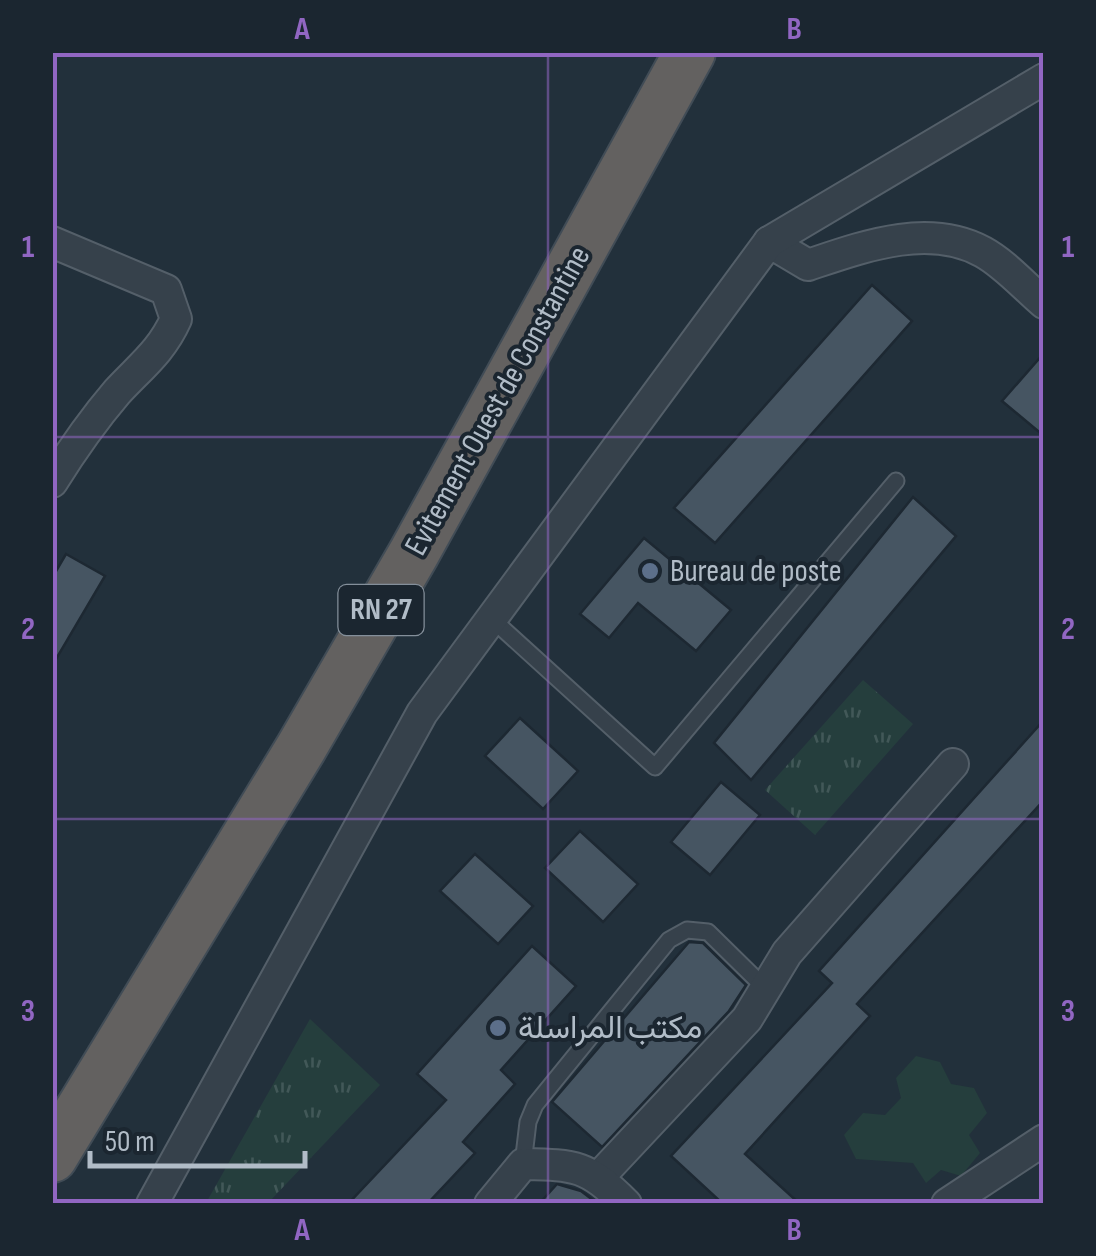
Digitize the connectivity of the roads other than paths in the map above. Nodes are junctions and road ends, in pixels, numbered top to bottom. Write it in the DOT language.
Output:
graph roads {
  1 [pos="684,54"];
  2 [pos="1044,78"];
  3 [pos="52,242"];
  4 [pos="769,242"];
  5 [pos="1044,304"];
  6 [pos="896,481"];
  7 [pos="52,482"];
  8 [pos="492,619"];
  9 [pos="953,764"];
  10 [pos="766,990"];
  11 [pos="52,1098"];
  12 [pos="1044,1140"];
  13 [pos="52,1157"];
  14 [pos="1013,1158"];
  15 [pos="523,1164"];
  16 [pos="599,1177"];
  17 [pos="152,1204"];
  18 [pos="490,1204"];
  19 [pos="626,1204"];
  20 [pos="947,1204"];
  21 [pos="974,1204"];
  1 -- 11 [label="highway, Evitement Ouest de Constantine / RN 27"];
  1 -- 13 [label="highway, Evitement Ouest de Constantine / RN 27"];
  2 -- 4 [label="street"];
  3 -- 7 [label="street"];
  4 -- 5 [label="street"];
  4 -- 8 [label="street"];
  6 -- 8 [label="lane"];
  8 -- 17 [label="street"];
  9 -- 10 [label="street"];
  10 -- 15 [label="lane"];
  10 -- 16 [label="street"];
  12 -- 14 [label="street"];
  14 -- 20 [label="street"];
  14 -- 21 [label="street"];
  15 -- 16 [label="street"];
  15 -- 18 [label="street"];
  16 -- 19 [label="street"];
}
